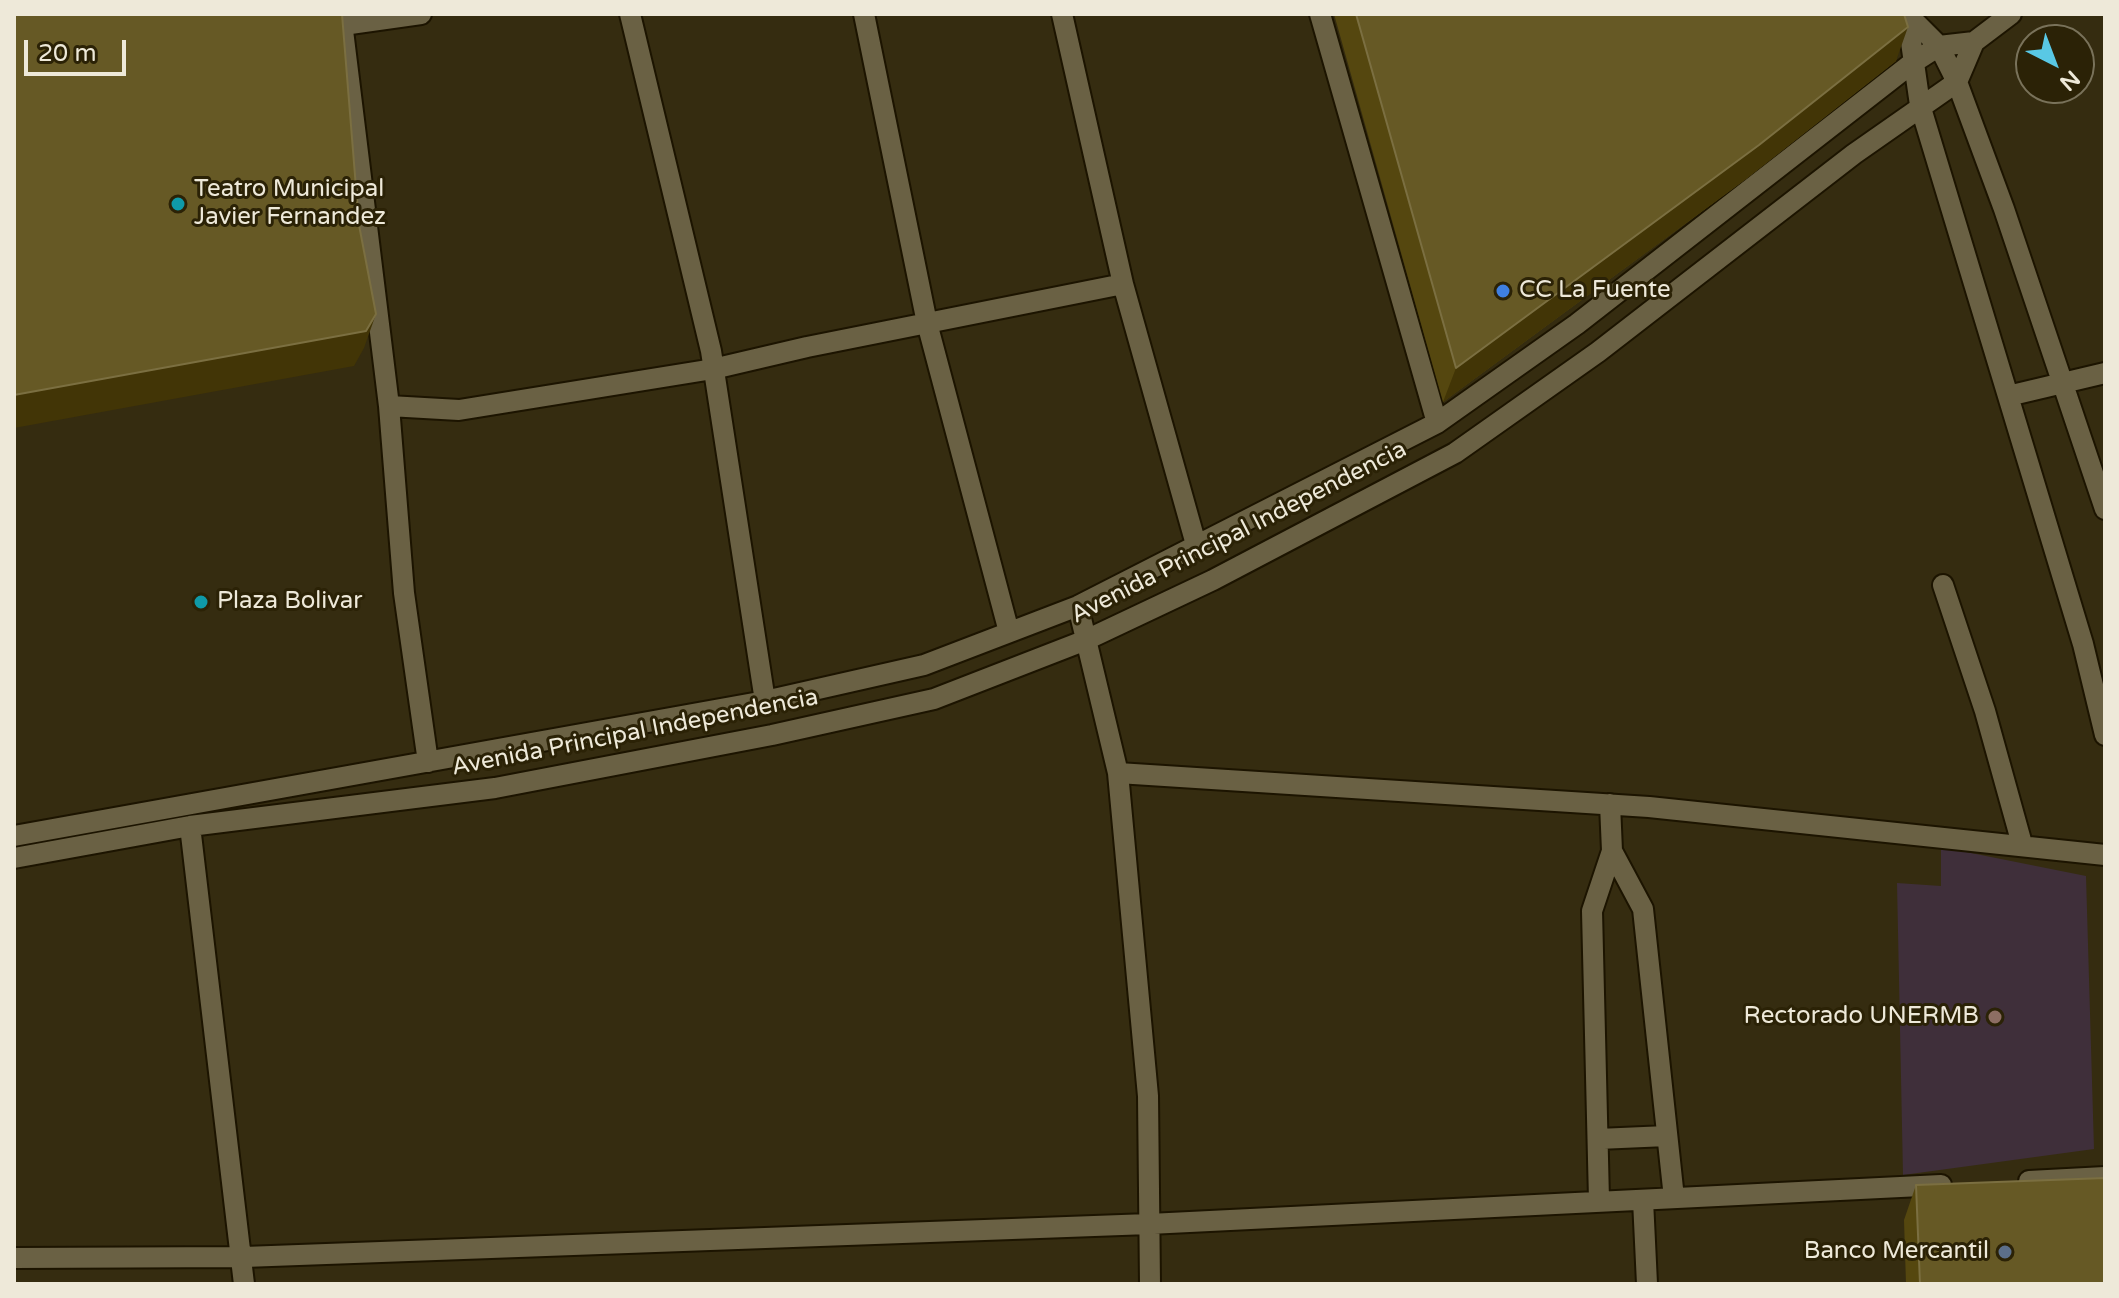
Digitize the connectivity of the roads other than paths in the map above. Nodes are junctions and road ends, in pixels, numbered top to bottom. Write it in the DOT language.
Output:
graph roads {
  1 [pos="421,14"];
  2 [pos="630,14"];
  3 [pos="864,14"];
  4 [pos="1062,14"];
  5 [pos="1320,14"];
  6 [pos="1907,14"];
  7 [pos="2011,14"];
  8 [pos="342,19"];
  9 [pos="1974,42"];
  10 [pos="1939,46"];
  11 [pos="1911,64"];
  12 [pos="1957,82"];
  13 [pos="1920,105"];
  14 [pos="1123,284"];
  15 [pos="927,323"];
  16 [pos="713,369"];
  17 [pos="2105,373"];
  18 [pos="2062,382"];
  19 [pos="2008,396"];
  20 [pos="389,406"];
  21 [pos="1437,423"];
  22 [pos="2105,509"];
  23 [pos="1197,548"];
  24 [pos="1943,585"];
  25 [pos="1078,606"];
  26 [pos="1009,632"];
  27 [pos="1086,640"];
  28 [pos="765,701"];
  29 [pos="2105,735"];
  30 [pos="428,762"];
  31 [pos="1118,773"];
  32 [pos="1610,804"];
  33 [pos="190,826"];
  34 [pos="14,836"];
  35 [pos="2022,844"];
  36 [pos="1612,851"];
  37 [pos="2105,855"];
  38 [pos="14,858"];
  39 [pos="1667,1136"];
  40 [pos="1598,1139"];
  41 [pos="2105,1177"];
  42 [pos="2009,1182"];
  43 [pos="1961,1184"];
  44 [pos="1674,1198"];
  45 [pos="1599,1200"];
  46 [pos="1643,1200"];
  47 [pos="1149,1224"];
  48 [pos="244,1257"];
  49 [pos="14,1258"];
  50 [pos="244,1284"];
  51 [pos="1150,1284"];
  52 [pos="1647,1284"];
  1 -- 8 [label="street"];
  2 -- 16 [label="street"];
  3 -- 15 [label="street"];
  4 -- 14 [label="street"];
  5 -- 21 [label="street"];
  6 -- 10 [label="street"];
  6 -- 11 [label="street"];
  7 -- 9 [label="street"];
  8 -- 20 [label="street"];
  9 -- 10 [label="street, Avenida Principal Independencia"];
  9 -- 12 [label="street"];
  10 -- 11 [label="street, Avenida Principal Independencia"];
  10 -- 12 [label="street"];
  11 -- 13 [label="street"];
  11 -- 21 [label="street, Avenida Principal Independencia"];
  12 -- 13 [label="street, Avenida Principal Independencia"];
  12 -- 18 [label="street"];
  13 -- 19 [label="street"];
  13 -- 27 [label="street, Avenida Principal Independencia"];
  14 -- 15 [label="street"];
  14 -- 23 [label="street"];
  15 -- 16 [label="street"];
  15 -- 26 [label="street"];
  16 -- 20 [label="street"];
  16 -- 28 [label="street"];
  17 -- 18 [label="street"];
  18 -- 19 [label="street"];
  18 -- 22 [label="street"];
  19 -- 29 [label="street"];
  20 -- 30 [label="street"];
  21 -- 23 [label="street, Avenida Principal Independencia"];
  23 -- 25 [label="street, Avenida Principal Independencia"];
  24 -- 35 [label="street"];
  25 -- 26 [label="street, Avenida Principal Independencia"];
  25 -- 27 [label="street"];
  26 -- 28 [label="street, Avenida Principal Independencia"];
  27 -- 31 [label="street"];
  27 -- 33 [label="street, Avenida Principal Independencia"];
  28 -- 30 [label="street, Avenida Principal Independencia"];
  30 -- 34 [label="street, Avenida Principal Independencia"];
  31 -- 32 [label="street"];
  31 -- 47 [label="street"];
  32 -- 35 [label="street"];
  32 -- 36 [label="street"];
  33 -- 38 [label="street, Avenida Principal Independencia"];
  33 -- 48 [label="street"];
  35 -- 37 [label="street"];
  36 -- 39 [label="street"];
  36 -- 40 [label="street"];
  39 -- 40 [label="street"];
  39 -- 44 [label="street"];
  40 -- 45 [label="street"];
  41 -- 42 [label="street"];
  43 -- 44 [label="street"];
  44 -- 46 [label="street"];
  45 -- 46 [label="street"];
  45 -- 47 [label="street"];
  46 -- 52 [label="street"];
  47 -- 48 [label="street"];
  47 -- 51 [label="street"];
  48 -- 49 [label="street"];
  48 -- 50 [label="street"];
}
